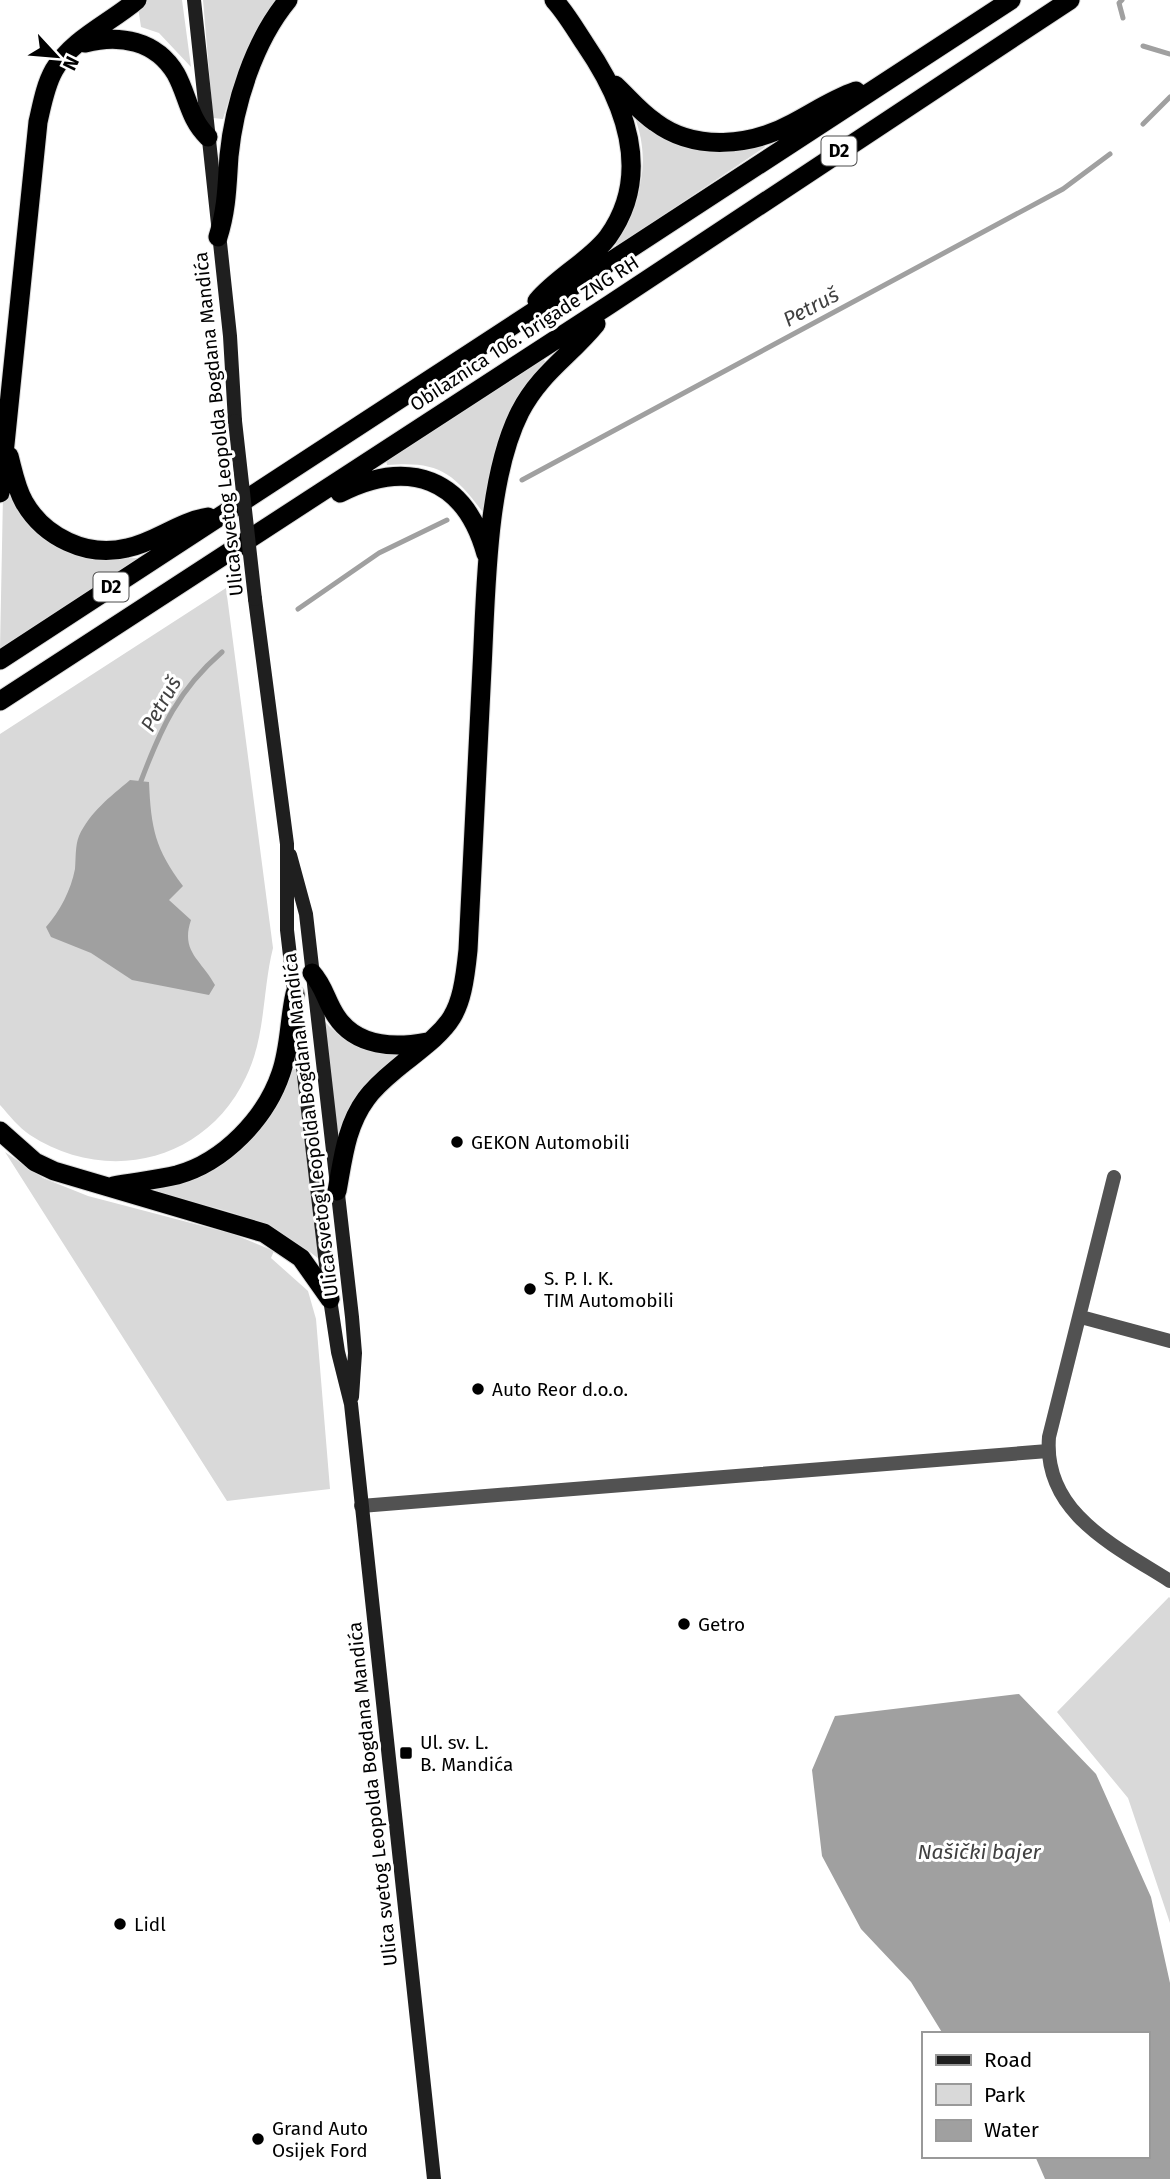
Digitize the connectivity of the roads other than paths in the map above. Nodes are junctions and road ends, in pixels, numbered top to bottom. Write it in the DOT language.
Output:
graph roads {
  1 [pos="137,0"];
  2 [pos="194,0"];
  3 [pos="288,0"];
  4 [pos="554,0"];
  5 [pos="1011,0"];
  6 [pos="1070,0"];
  7 [pos="74,46"];
  8 [pos="609,79"];
  9 [pos="879,86"];
  10 [pos="208,137"];
  11 [pos="218,237"];
  12 [pos="609,305"];
  13 [pos="524,318"];
  14 [pos="6,446"];
  15 [pos="0,493"];
  16 [pos="296,508"];
  17 [pos="222,514"];
  18 [pos="488,562"];
  19 [pos="0,660"];
  20 [pos="0,701"];
  21 [pos="287,844"];
  22 [pos="312,973"];
  23 [pos="295,994"];
  24 [pos="432,1041"];
  25 [pos="0,1131"];
  26 [pos="1114,1177"];
  27 [pos="109,1187"];
  28 [pos="337,1191"];
  29 [pos="330,1299"];
  30 [pos="1081,1317"];
  31 [pos="1170,1341"];
  32 [pos="351,1404"];
  33 [pos="1048,1451"];
  34 [pos="361,1506"];
  35 [pos="1170,1581"];
  36 [pos="434,2179"];
  1 -- 7 [label="highway"];
  2 -- 10 [label="main road, Ulica svetog Leopolda Bogdana Mandića"];
  3 -- 11 [label="highway"];
  4 -- 8 [label="highway"];
  5 -- 9 [label="highway, Obilaznica 106. brigade ZNG RH / D2"];
  6 -- 12 [label="highway, Obilaznica 106. brigade ZNG RH / D2"];
  7 -- 10 [label="highway"];
  7 -- 14 [label="highway"];
  8 -- 9 [label="highway"];
  8 -- 13 [label="highway"];
  9 -- 13 [label="highway, Obilaznica 106. brigade ZNG RH / D2"];
  10 -- 11 [label="main road, Ulica svetog Leopolda Bogdana Mandića"];
  11 -- 21 [label="main road, Ulica svetog Leopolda Bogdana Mandića, bridge"];
  12 -- 16 [label="highway, Obilaznica 106. brigade ZNG RH / D2"];
  12 -- 18 [label="highway"];
  13 -- 17 [label="highway, Obilaznica 106. brigade ZNG RH / D2"];
  14 -- 15 [label="highway"];
  14 -- 17 [label="highway"];
  16 -- 18 [label="highway"];
  16 -- 20 [label="highway, Obilaznica 106. brigade ZNG RH / D2"];
  17 -- 19 [label="highway, Obilaznica 106. brigade ZNG RH / D2"];
  18 -- 24 [label="highway"];
  21 -- 22 [label="main road, Ulica svetog Leopolda Bogdana Mandića"];
  21 -- 23 [label="main road, Ulica svetog Leopolda Bogdana Mandića"];
  22 -- 24 [label="highway"];
  22 -- 28 [label="main road, Ulica svetog Leopolda Bogdana Mandića"];
  23 -- 27 [label="highway"];
  23 -- 29 [label="main road, Ulica svetog Leopolda Bogdana Mandića"];
  24 -- 28 [label="highway"];
  25 -- 27 [label="highway"];
  26 -- 30 [label="street"];
  27 -- 29 [label="highway"];
  28 -- 32 [label="main road, Ulica svetog Leopolda Bogdana Mandića"];
  29 -- 32 [label="main road, Ulica svetog Leopolda Bogdana Mandića"];
  30 -- 31 [label="street"];
  30 -- 33 [label="street"];
  32 -- 34 [label="main road, Ulica svetog Leopolda Bogdana Mandića"];
  33 -- 34 [label="street"];
  33 -- 35 [label="street"];
  34 -- 36 [label="main road, Ulica svetog Leopolda Bogdana Mandića"];
}
